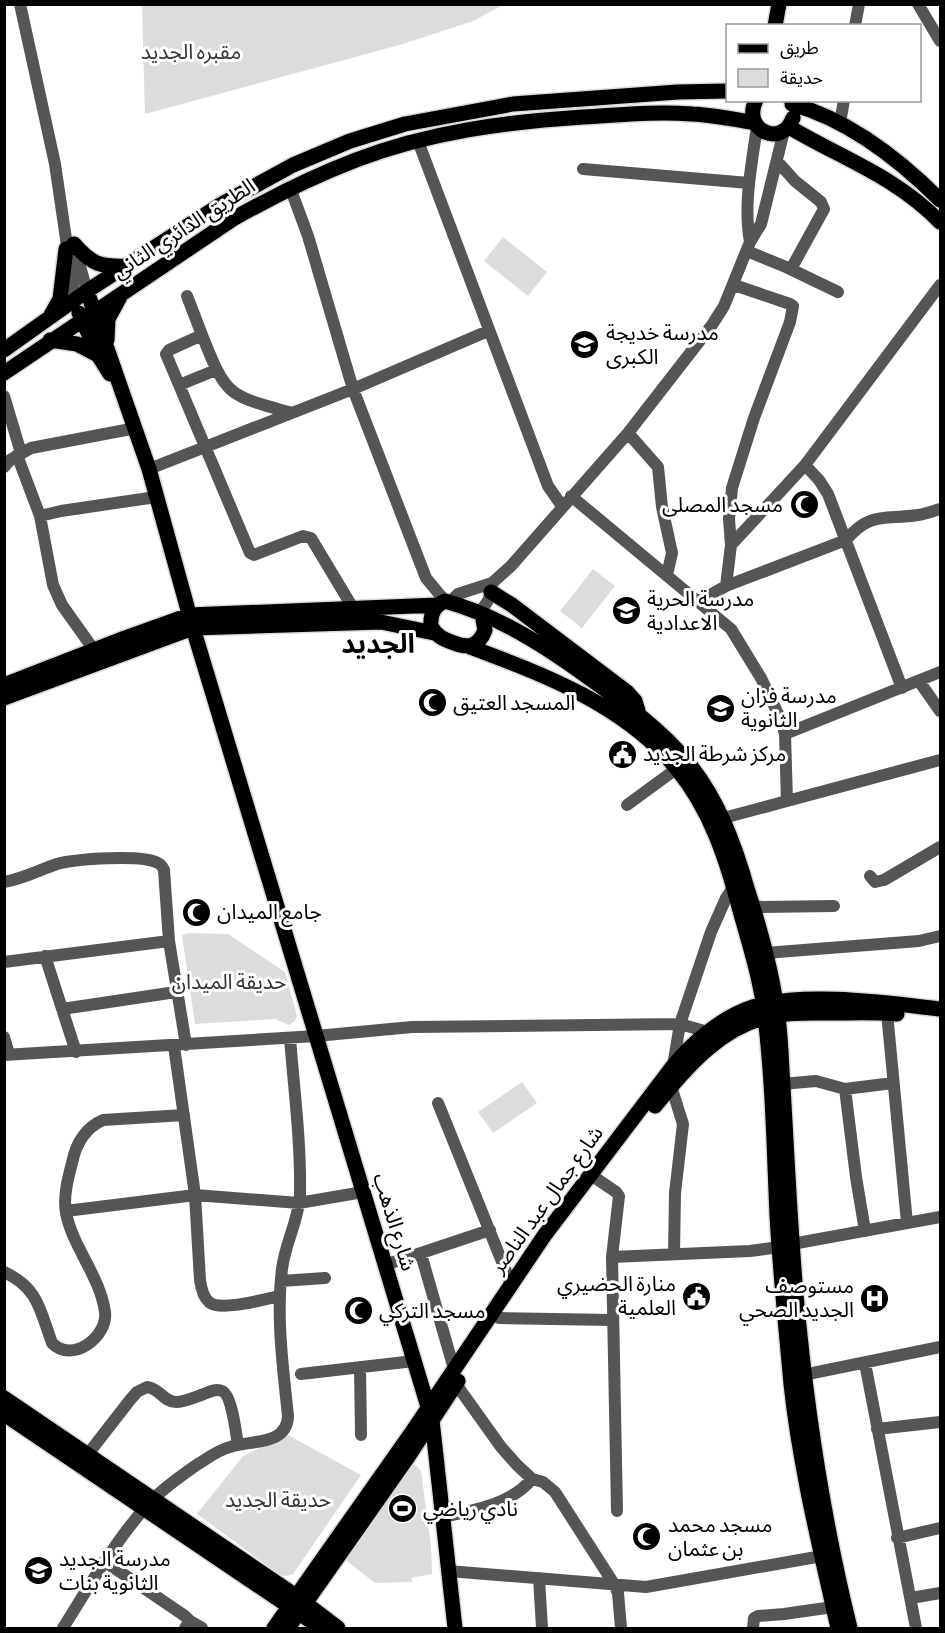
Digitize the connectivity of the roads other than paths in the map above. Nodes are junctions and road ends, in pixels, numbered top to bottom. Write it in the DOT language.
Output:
graph roads {
  1 [pos="20,4"];
  2 [pos="779,4"];
  3 [pos="859,4"];
  4 [pos="918,4"];
  5 [pos="775,24"];
  6 [pos="783,24"];
  7 [pos="855,24"];
  8 [pos="940,41"];
  9 [pos="726,91"];
  10 [pos="755,102"];
  11 [pos="791,102"];
  12 [pos="844,102"];
  13 [pos="840,123"];
  14 [pos="756,125"];
  15 [pos="786,129"];
  16 [pos="418,141"];
  17 [pos="777,161"];
  18 [pos="583,169"];
  19 [pos="749,183"];
  20 [pos="291,190"];
  21 [pos="940,200"];
  22 [pos="940,222"];
  23 [pos="70,246"];
  24 [pos="748,247"];
  25 [pos="128,266"];
  26 [pos="790,269"];
  27 [pos="734,285"];
  28 [pos="940,285"];
  29 [pos="838,292"];
  30 [pos="122,294"];
  31 [pos="81,296"];
  32 [pos="187,296"];
  33 [pos="88,315"];
  34 [pos="50,317"];
  35 [pos="488,331"];
  36 [pos="202,335"];
  37 [pos="50,340"];
  38 [pos="4,350"];
  39 [pos="103,352"];
  40 [pos="216,370"];
  41 [pos="4,373"];
  42 [pos="179,385"];
  43 [pos="353,389"];
  44 [pos="4,396"];
  45 [pos="292,413"];
  46 [pos="136,428"];
  47 [pos="627,433"];
  48 [pos="204,447"];
  49 [pos="19,454"];
  50 [pos="805,465"];
  51 [pos="5,468"];
  52 [pos="148,469"];
  53 [pos="156,497"];
  54 [pos="567,501"];
  55 [pos="940,509"];
  56 [pos="40,516"];
  57 [pos="846,540"];
  58 [pos="731,545"];
  59 [pos="667,575"];
  60 [pos="726,586"];
  61 [pos="492,588"];
  62 [pos="698,602"];
  63 [pos="444,603"];
  64 [pos="353,608"];
  65 [pos="481,613"];
  66 [pos="191,622"];
  67 [pos="434,633"];
  68 [pos="470,647"];
  69 [pos="94,650"];
  70 [pos="940,672"];
  71 [pos="919,681"];
  72 [pos="4,685"];
  73 [pos="902,688"];
  74 [pos="4,698"];
  75 [pos="940,711"];
  76 [pos="639,714"];
  77 [pos="785,734"];
  78 [pos="940,760"];
  79 [pos="682,765"];
  80 [pos="787,801"];
  81 [pos="627,805"];
  82 [pos="716,819"];
  83 [pos="940,847"];
  84 [pos="870,876"];
  85 [pos="4,882"];
  86 [pos="740,886"];
  87 [pos="834,906"];
  88 [pos="753,907"];
  89 [pos="940,936"];
  90 [pos="169,941"];
  91 [pos="765,953"];
  92 [pos="45,956"];
  93 [pos="5,960"];
  94 [pos="176,992"];
  95 [pos="62,1009"];
  96 [pos="940,1009"];
  97 [pos="771,1010"];
  98 [pos="887,1013"];
  99 [pos="940,1019"];
  100 [pos="680,1024"];
  101 [pos="316,1036"];
  102 [pos="4,1037"];
  103 [pos="712,1037"];
  104 [pos="290,1038"];
  105 [pos="180,1045"];
  106 [pos="76,1052"];
  107 [pos="7,1055"];
  108 [pos="672,1066"];
  109 [pos="893,1083"];
  110 [pos="782,1084"];
  111 [pos="671,1086"];
  112 [pos="845,1089"];
  113 [pos="438,1102"];
  114 [pos="184,1115"];
  115 [pos="597,1179"];
  116 [pos="363,1192"];
  117 [pos="195,1195"];
  118 [pos="299,1203"];
  119 [pos="66,1211"];
  120 [pos="940,1216"];
  121 [pos="907,1223"];
  122 [pos="490,1230"];
  123 [pos="865,1231"];
  124 [pos="786,1246"];
  125 [pos="421,1254"];
  126 [pos="674,1254"];
  127 [pos="612,1257"];
  128 [pos="385,1265"];
  129 [pos="4,1272"];
  130 [pos="325,1278"];
  131 [pos="280,1281"];
  132 [pos="511,1284"];
  133 [pos="280,1296"];
  134 [pos="499,1318"];
  135 [pos="612,1320"];
  136 [pos="940,1347"];
  137 [pos="414,1361"];
  138 [pos="865,1363"];
  139 [pos="360,1367"];
  140 [pos="301,1374"];
  141 [pos="797,1376"];
  142 [pos="455,1377"];
  143 [pos="4,1398"];
  144 [pos="4,1414"];
  145 [pos="430,1414"];
  146 [pos="940,1422"];
  147 [pos="877,1429"];
  148 [pos="362,1435"];
  149 [pos="238,1445"];
  150 [pos="88,1454"];
  151 [pos="408,1457"];
  152 [pos="436,1464"];
  153 [pos="532,1479"];
  154 [pos="148,1504"];
  155 [pos="618,1511"];
  156 [pos="443,1517"];
  157 [pos="940,1528"];
  158 [pos="897,1538"];
  159 [pos="822,1556"];
  160 [pos="104,1561"];
  161 [pos="448,1571"];
  162 [pos="539,1578"];
  163 [pos="614,1584"];
  164 [pos="940,1593"];
  165 [pos="911,1598"];
  166 [pos="297,1605"];
  167 [pos="833,1607"];
  168 [pos="319,1621"];
  169 [pos="188,1625"];
  170 [pos="63,1629"];
  171 [pos="202,1629"];
  172 [pos="274,1629"];
  173 [pos="288,1629"];
  174 [pos="338,1629"];
  175 [pos="455,1629"];
  176 [pos="542,1629"];
  177 [pos="621,1629"];
  178 [pos="753,1629"];
  179 [pos="838,1629"];
  180 [pos="850,1629"];
  181 [pos="916,1629"];
  1 -- 23 [label="street"];
  2 -- 5 [label="main road"];
  2 -- 6 [label="main road"];
  3 -- 7 [label="street"];
  4 -- 8 [label="street"];
  9 -- 25 [label="main road, الطريق الدائري الثاني"];
  10 -- 14 [label="main road"];
  11 -- 13 [label="main road"];
  11 -- 15 [label="main road"];
  12 -- 13 [label="street"];
  13 -- 21 [label="main road"];
  14 -- 15 [label="main road, الطريق الدائري الثاني"];
  14 -- 16 [label="main road, الطريق الدائري الثاني"];
  14 -- 19 [label="street"];
  15 -- 17 [label="street"];
  15 -- 22 [label="main road, الطريق الدائري الثاني"];
  16 -- 20 [label="main road, الطريق الدائري الثاني"];
  16 -- 35 [label="street"];
  17 -- 24 [label="street"];
  17 -- 26 [label="street"];
  18 -- 19 [label="street"];
  19 -- 24 [label="street"];
  20 -- 30 [label="main road, الطريق الدائري الثاني"];
  20 -- 43 [label="street"];
  23 -- 25 [label="main road"];
  23 -- 31 [label="street"];
  23 -- 34 [label="main road"];
  24 -- 26 [label="street"];
  24 -- 27 [label="street"];
  25 -- 31 [label="main road, الطريق الدائري الثاني"];
  26 -- 29 [label="street"];
  27 -- 47 [label="street"];
  27 -- 58 [label="street"];
  28 -- 50 [label="street"];
  30 -- 33 [label="main road, الطريق الدائري الثاني"];
  30 -- 39 [label="main road"];
  31 -- 33 [label="main road, شارع الذهب"];
  31 -- 34 [label="main road, الطريق الدائري الثاني"];
  32 -- 36 [label="street"];
  33 -- 37 [label="main road, الطريق الدائري الثاني"];
  33 -- 39 [label="main road, شارع الذهب"];
  34 -- 38 [label="main road, الطريق الدائري الثاني"];
  35 -- 43 [label="street"];
  35 -- 54 [label="street"];
  36 -- 40 [label="street"];
  36 -- 42 [label="street"];
  37 -- 39 [label="main road"];
  37 -- 41 [label="main road, الطريق الدائري الثاني"];
  39 -- 46 [label="main road, شارع الذهب"];
  40 -- 42 [label="street"];
  40 -- 45 [label="street"];
  42 -- 48 [label="street"];
  43 -- 45 [label="street"];
  43 -- 63 [label="street"];
  44 -- 49 [label="street"];
  45 -- 48 [label="street"];
  46 -- 49 [label="street"];
  46 -- 52 [label="main road, شارع الذهب"];
  47 -- 54 [label="street"];
  47 -- 59 [label="street"];
  48 -- 52 [label="street"];
  48 -- 64 [label="street"];
  49 -- 51 [label="street"];
  49 -- 56 [label="street"];
  50 -- 57 [label="street"];
  50 -- 58 [label="street"];
  52 -- 53 [label="main road, شارع الذهب"];
  53 -- 56 [label="street"];
  53 -- 66 [label="main road, شارع الذهب"];
  54 -- 59 [label="street"];
  54 -- 61 [label="street"];
  55 -- 57 [label="street"];
  56 -- 69 [label="street"];
  57 -- 60 [label="street"];
  57 -- 73 [label="street"];
  58 -- 60 [label="street"];
  59 -- 62 [label="street"];
  60 -- 62 [label="street"];
  61 -- 63 [label="street"];
  61 -- 65 [label="street"];
  61 -- 76 [label="main road"];
  62 -- 77 [label="street"];
  63 -- 64 [label="main road"];
  63 -- 65 [label="main road"];
  63 -- 67 [label="main road"];
  64 -- 66 [label="main road"];
  65 -- 68 [label="main road"];
  65 -- 76 [label="main road"];
  66 -- 67 [label="main road"];
  66 -- 69 [label="main road"];
  66 -- 74 [label="main road"];
  66 -- 101 [label="main road, شارع الذهب"];
  67 -- 68 [label="main road"];
  68 -- 79 [label="main road"];
  69 -- 72 [label="main road"];
  70 -- 71 [label="street"];
  71 -- 73 [label="street"];
  71 -- 75 [label="street"];
  73 -- 77 [label="street"];
  76 -- 79 [label="main road"];
  77 -- 80 [label="street"];
  78 -- 80 [label="street"];
  79 -- 81 [label="street"];
  79 -- 82 [label="main road"];
  80 -- 82 [label="street"];
  82 -- 86 [label="main road"];
  83 -- 84 [label="street"];
  85 -- 90 [label="street"];
  86 -- 88 [label="main road"];
  86 -- 97 [label="main road"];
  86 -- 100 [label="street"];
  87 -- 88 [label="street"];
  88 -- 91 [label="main road"];
  89 -- 91 [label="street"];
  90 -- 92 [label="street"];
  90 -- 94 [label="street"];
  91 -- 97 [label="main road"];
  92 -- 93 [label="street"];
  92 -- 95 [label="street"];
  94 -- 95 [label="street"];
  94 -- 105 [label="street"];
  95 -- 106 [label="street"];
  96 -- 97 [label="main road, شارع جمال عبد الناصر"];
  97 -- 98 [label="main road, شارع جمال عبد الناصر"];
  97 -- 103 [label="main road, شارع جمال عبد الناصر"];
  97 -- 110 [label="main road"];
  97 -- 124 [label="main road"];
  98 -- 99 [label="main road, شارع جمال عبد الناصر"];
  98 -- 109 [label="street"];
  100 -- 101 [label="street"];
  100 -- 103 [label="street"];
  100 -- 108 [label="street"];
  101 -- 104 [label="street"];
  101 -- 116 [label="main road, شارع الذهب"];
  102 -- 107 [label="street"];
  103 -- 108 [label="main road, شارع جمال عبد الناصر"];
  103 -- 111 [label="main road, شارع جمال عبد الناصر"];
  104 -- 105 [label="street"];
  104 -- 118 [label="street"];
  105 -- 106 [label="street"];
  105 -- 114 [label="street"];
  106 -- 107 [label="street"];
  108 -- 132 [label="main road, شارع جمال عبد الناصر"];
  109 -- 112 [label="street"];
  109 -- 121 [label="street"];
  110 -- 112 [label="street"];
  110 -- 124 [label="main road"];
  111 -- 115 [label="main road, شارع جمال عبد الناصر"];
  111 -- 126 [label="street"];
  112 -- 123 [label="street"];
  113 -- 122 [label="street"];
  114 -- 117 [label="street"];
  114 -- 119 [label="street"];
  115 -- 127 [label="street"];
  115 -- 134 [label="main road, شارع جمال عبد الناصر"];
  116 -- 118 [label="street"];
  116 -- 128 [label="main road, شارع الذهب"];
  117 -- 118 [label="street"];
  117 -- 119 [label="street"];
  117 -- 133 [label="street"];
  118 -- 131 [label="street"];
  119 -- 129 [label="street"];
  120 -- 121 [label="street"];
  121 -- 123 [label="street"];
  122 -- 125 [label="street"];
  122 -- 132 [label="street"];
  123 -- 124 [label="street"];
  124 -- 126 [label="street"];
  124 -- 141 [label="main road"];
  125 -- 128 [label="street"];
  125 -- 142 [label="street"];
  126 -- 127 [label="street"];
  127 -- 135 [label="street"];
  128 -- 137 [label="main road, شارع الذهب"];
  130 -- 131 [label="street"];
  131 -- 133 [label="street"];
  132 -- 142 [label="main road, شارع جمال عبد الناصر"];
  133 -- 149 [label="street"];
  134 -- 135 [label="street"];
  134 -- 142 [label="main road, شارع جمال عبد الناصر"];
  135 -- 155 [label="street"];
  136 -- 138 [label="street"];
  137 -- 139 [label="street"];
  137 -- 145 [label="main road, شارع الذهب"];
  138 -- 141 [label="street"];
  138 -- 147 [label="street"];
  139 -- 140 [label="street"];
  139 -- 148 [label="street"];
  141 -- 159 [label="main road"];
  141 -- 180 [label="main road"];
  142 -- 145 [label="main road, شارع جمال عبد الناصر"];
  142 -- 153 [label="street"];
  143 -- 150 [label="main road"];
  144 -- 154 [label="main road"];
  145 -- 151 [label="main road, شارع جمال عبد الناصر"];
  145 -- 152 [label="main road, شارع الذهب"];
  145 -- 166 [label="main road, شارع جمال عبد الناصر"];
  146 -- 147 [label="street"];
  147 -- 158 [label="street"];
  149 -- 150 [label="street"];
  149 -- 154 [label="street"];
  150 -- 154 [label="main road"];
  151 -- 152 [label="main road"];
  151 -- 166 [label="main road, شارع جمال عبد الناصر"];
  152 -- 156 [label="main road, شارع الذهب"];
  153 -- 156 [label="street"];
  153 -- 163 [label="street"];
  154 -- 160 [label="street"];
  154 -- 166 [label="main road"];
  156 -- 161 [label="main road, شارع الذهب"];
  157 -- 158 [label="street"];
  158 -- 165 [label="street"];
  159 -- 163 [label="street"];
  159 -- 167 [label="main road"];
  160 -- 169 [label="street"];
  160 -- 170 [label="street"];
  161 -- 162 [label="street"];
  161 -- 175 [label="main road, شارع الذهب"];
  162 -- 163 [label="street"];
  162 -- 176 [label="street"];
  163 -- 177 [label="street"];
  164 -- 165 [label="street"];
  165 -- 181 [label="street"];
  166 -- 168 [label="main road"];
  166 -- 172 [label="main road, شارع جمال عبد الناصر"];
  166 -- 173 [label="main road, شارع جمال عبد الناصر"];
  167 -- 178 [label="street"];
  167 -- 179 [label="main road"];
  168 -- 174 [label="main road"];
  169 -- 171 [label="street"];
}
